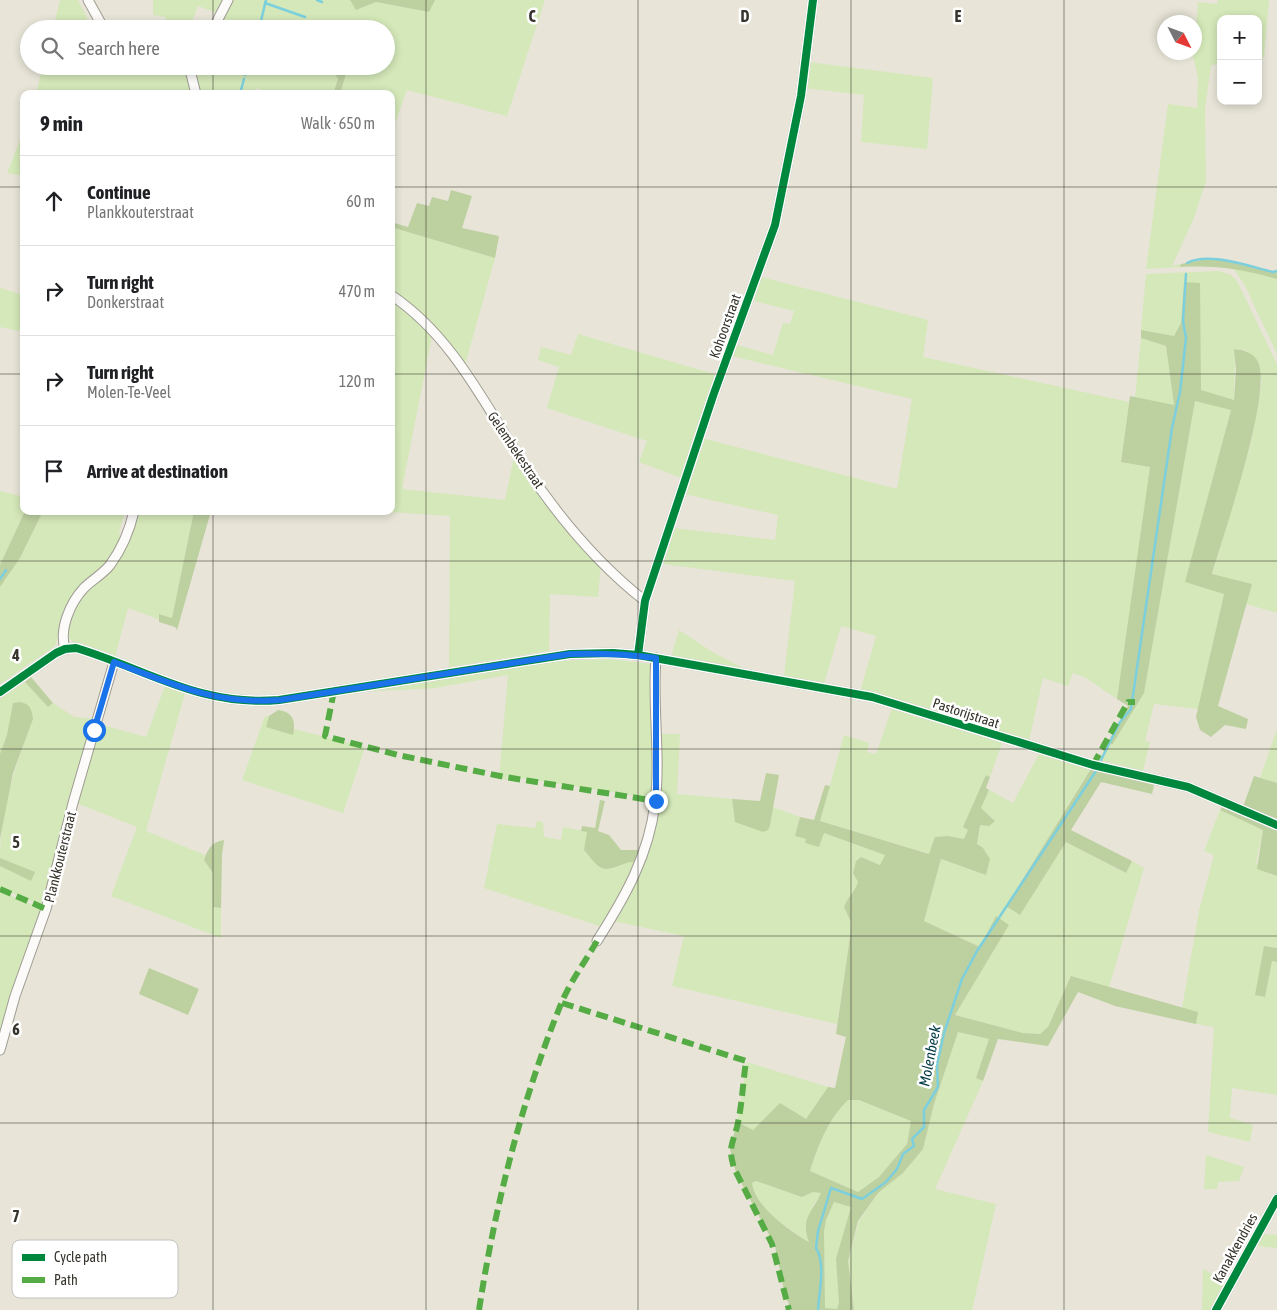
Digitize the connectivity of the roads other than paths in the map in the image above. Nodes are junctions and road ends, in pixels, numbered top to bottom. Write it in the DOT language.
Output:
graph roads {
  1 [pos="88,0"];
  2 [pos="228,0"];
  3 [pos="813,0"];
  4 [pos="99,20"];
  5 [pos="218,20"];
  6 [pos="191,75"];
  7 [pos="195,90"];
  8 [pos="395,298"];
  9 [pos="133,515"];
  10 [pos="645,601"];
  11 [pos="65,649"];
  12 [pos="638,656"];
  13 [pos="656,658"];
  14 [pos="114,662"];
  15 [pos="0,692"];
  16 [pos="1277,825"];
  17 [pos="597,941"];
  18 [pos="0,1050"];
  19 [pos="1277,1199"];
  20 [pos="1216,1310"];
  1 -- 4 [label="street"];
  2 -- 5 [label="street"];
  3 -- 10 [label="street, Kohoorstraat"];
  6 -- 7 [label="street"];
  8 -- 10 [label="street, Gelembekestraat"];
  9 -- 11 [label="street"];
  10 -- 12 [label="street, Kohoorstraat"];
  11 -- 14 [label="street, Pastorijstraat"];
  11 -- 15 [label="street"];
  12 -- 13 [label="street, Pastorijstraat"];
  12 -- 14 [label="street, Pastorijstraat"];
  13 -- 16 [label="street, Pastorijstraat"];
  13 -- 17 [label="street"];
  14 -- 18 [label="street, Plankkouterstraat"];
  19 -- 20 [label="street, Kanakkendries"];
}
